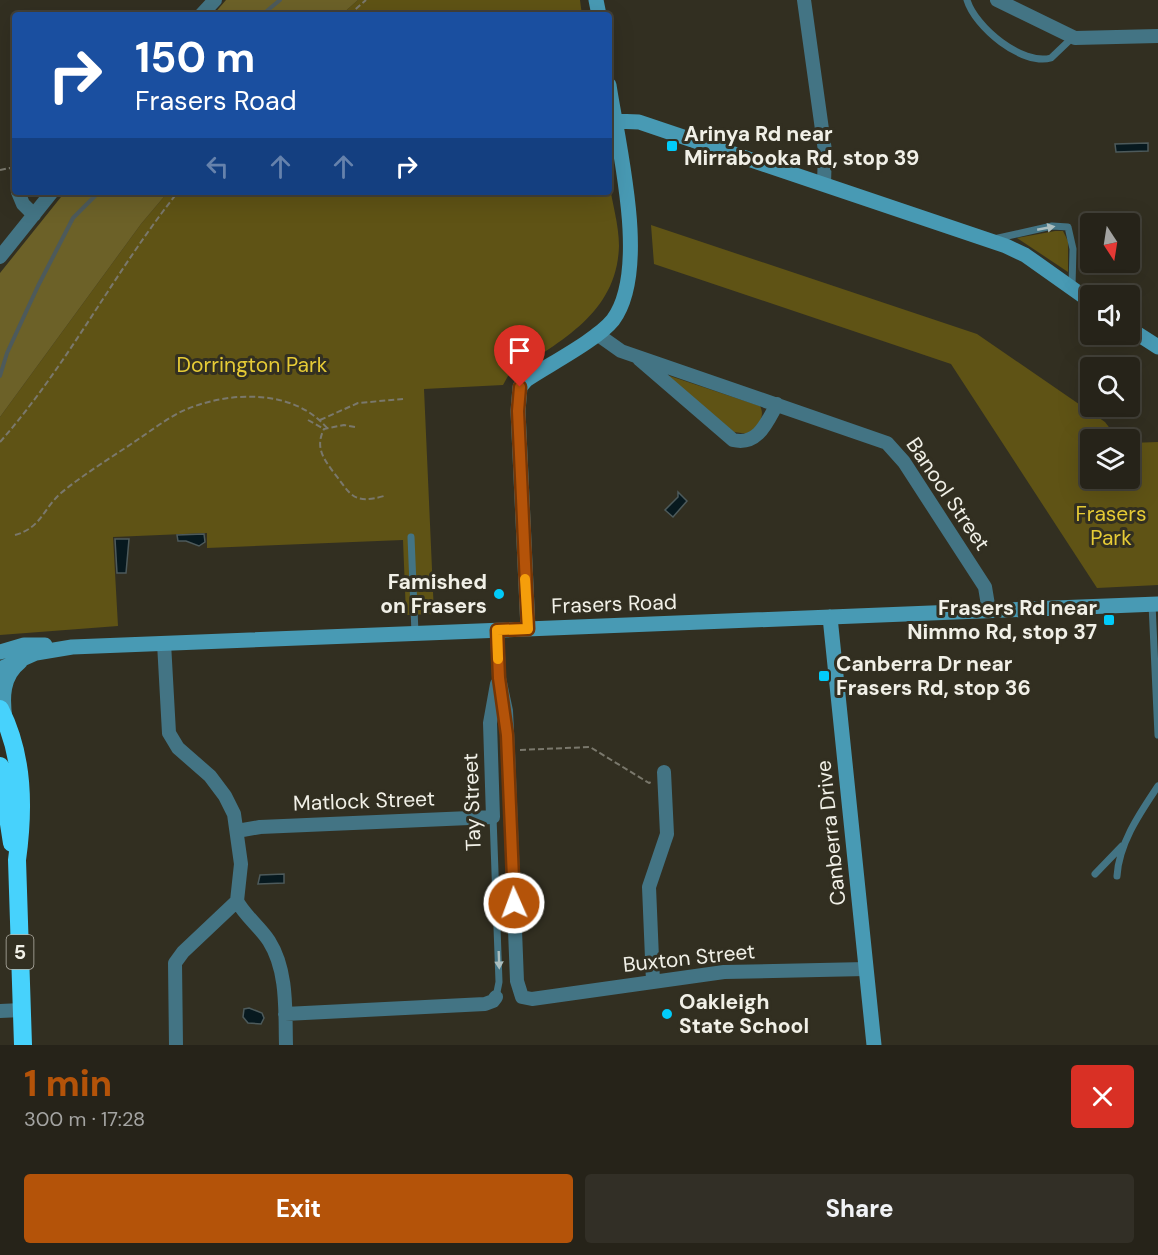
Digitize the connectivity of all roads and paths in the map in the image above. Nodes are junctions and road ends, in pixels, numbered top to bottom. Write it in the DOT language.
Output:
graph roads {
  1 [pos="214,0"];
  2 [pos="366,0"];
  3 [pos="804,0"];
  4 [pos="967,0"];
  5 [pos="998,0"];
  6 [pos="204,12"];
  7 [pos="352,12"];
  8 [pos="1158,36"];
  9 [pos="1073,37"];
  10 [pos="612,107"];
  11 [pos="614,122"];
  12 [pos="824,184"];
  13 [pos="19,195"];
  14 [pos="50,195"];
  15 [pos="176,195"];
  16 [pos="34,215"];
  17 [pos="988,240"];
  18 [pos="0,257"];
  19 [pos="1072,288"];
  20 [pos="1080,294"];
  21 [pos="597,334"];
  22 [pos="1140,335"];
  23 [pos="1158,347"];
  24 [pos="635,356"];
  25 [pos="403,399"];
  26 [pos="777,404"];
  27 [pos="309,420"];
  28 [pos="320,420"];
  29 [pos="355,427"];
  30 [pos="326,428"];
  31 [pos="0,442"];
  32 [pos="384,496"];
  33 [pos="15,535"];
  34 [pos="411,537"];
  35 [pos="1155,604"];
  36 [pos="989,611"];
  37 [pos="830,617"];
  38 [pos="528,629"];
  39 [pos="497,630"];
  40 [pos="415,633"];
  41 [pos="164,643"];
  42 [pos="0,645"];
  43 [pos="24,645"];
  44 [pos="72,647"];
  45 [pos="42,651"];
  46 [pos="0,652"];
  47 [pos="0,669"];
  48 [pos="499,678"];
  49 [pos="3,714"];
  50 [pos="1158,735"];
  51 [pos="516,750"];
  52 [pos="0,766"];
  53 [pos="664,772"];
  54 [pos="1158,786"];
  55 [pos="493,818"];
  56 [pos="237,831"];
  57 [pos="1123,845"];
  58 [pos="17,860"];
  59 [pos="1095,874"];
  60 [pos="1117,876"];
  61 [pos="237,901"];
  62 [pos="866,969"];
  63 [pos="653,982"];
  64 [pos="520,993"];
  65 [pos="496,997"];
  66 [pos="22,1010"];
  67 [pos="0,1011"];
  68 [pos="285,1014"];
  69 [pos="23,1045"];
  70 [pos="176,1045"];
  71 [pos="286,1045"];
  72 [pos="874,1045"];
  1 -- 6 [label="street"];
  2 -- 7 [label="path"];
  3 -- 12 [label="street"];
  4 -- 9 [label="lane"];
  5 -- 9 [label="street"];
  8 -- 9 [label="street"];
  10 -- 11 [label="street"];
  11 -- 12 [label="street"];
  11 -- 21 [label="street"];
  12 -- 17 [label="street"];
  13 -- 16 [label="street"];
  14 -- 16 [label="street"];
  15 -- 31 [label="path"];
  16 -- 18 [label="street"];
  17 -- 19 [label="street"];
  17 -- 19 [label="lane, one-way"];
  19 -- 20 [label="street"];
  21 -- 24 [label="street, Banool Street"];
  21 -- 38 [label="street"];
  22 -- 23 [label="street"];
  24 -- 26 [label="street, Banool Street"];
  24 -- 26 [label="street, Banool Street"];
  25 -- 28 [label="path"];
  26 -- 36 [label="street, Banool Street"];
  27 -- 30 [label="path"];
  28 -- 30 [label="path"];
  28 -- 33 [label="path"];
  29 -- 30 [label="path"];
  30 -- 32 [label="path"];
  34 -- 40 [label="lane"];
  35 -- 36 [label="street, Frasers Road"];
  35 -- 50 [label="lane"];
  36 -- 37 [label="street, Frasers Road"];
  37 -- 38 [label="street, Frasers Road"];
  37 -- 62 [label="street, Canberra Drive"];
  38 -- 39 [label="street, Frasers Road"];
  39 -- 40 [label="street, Frasers Road"];
  39 -- 48 [label="street, Tay Street"];
  40 -- 41 [label="street, Frasers Road"];
  41 -- 44 [label="street, Frasers Road"];
  41 -- 56 [label="street"];
  42 -- 43 [label="street"];
  43 -- 44 [label="street, Frasers Road"];
  43 -- 46 [label="street, Frasers Road"];
  44 -- 45 [label="street, Frasers Road"];
  45 -- 47 [label="street, Frasers Road"];
  45 -- 49 [label="street, Frasers Road"];
  48 -- 55 [label="street, Tay Street"];
  48 -- 64 [label="street, Tay Street"];
  49 -- 58 [label="highway, 5"];
  51 -- 53 [label="path"];
  52 -- 58 [label="highway, 5"];
  53 -- 63 [label="street"];
  54 -- 57 [label="lane"];
  55 -- 56 [label="street, Matlock Street"];
  55 -- 65 [label="lane, Tay Street, one-way"];
  56 -- 61 [label="street"];
  57 -- 59 [label="lane"];
  57 -- 60 [label="lane"];
  58 -- 66 [label="highway, 5"];
  61 -- 68 [label="street"];
  61 -- 70 [label="street"];
  62 -- 63 [label="street, Buxton Street"];
  62 -- 72 [label="street, Canberra Drive"];
  63 -- 64 [label="street, Buxton Street"];
  65 -- 68 [label="street"];
  66 -- 67 [label="street"];
  66 -- 69 [label="highway, 5"];
  68 -- 71 [label="street"];
}
